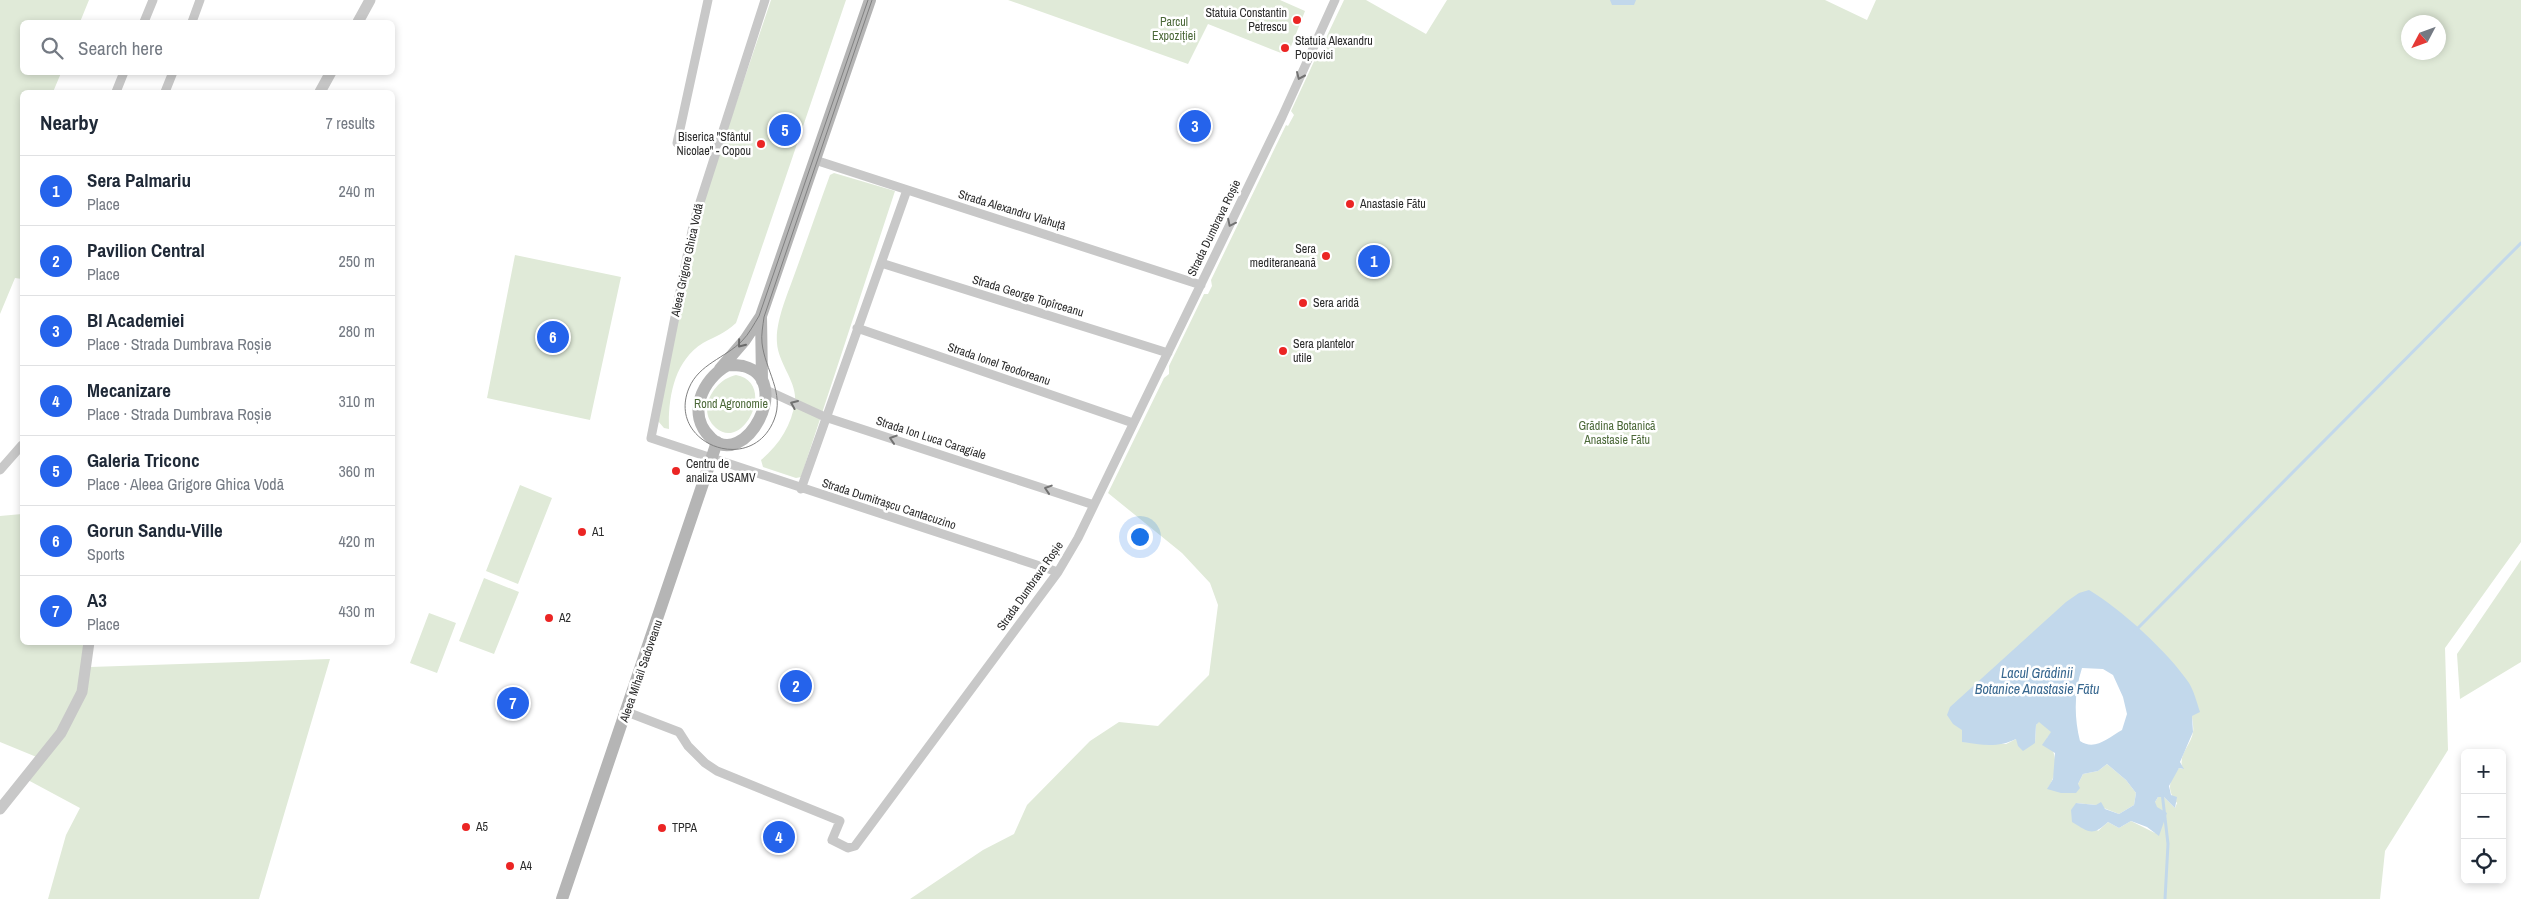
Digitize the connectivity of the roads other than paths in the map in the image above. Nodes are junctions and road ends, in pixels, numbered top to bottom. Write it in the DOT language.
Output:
graph roads {
  1 [pos="153,0"];
  2 [pos="200,0"];
  3 [pos="370,0"];
  4 [pos="708,0"];
  5 [pos="765,0"];
  6 [pos="870,0"];
  7 [pos="1336,0"];
  8 [pos="145,20"];
  9 [pos="193,20"];
  10 [pos="359,20"];
  11 [pos="123,75"];
  12 [pos="172,75"];
  13 [pos="329,75"];
  14 [pos="117,90"];
  15 [pos="167,90"];
  16 [pos="321,90"];
  17 [pos="677,143"];
  18 [pos="815,160"];
  19 [pos="907,190"];
  20 [pos="881,262"];
  21 [pos="1201,285"];
  22 [pos="761,316"];
  23 [pos="857,328"];
  24 [pos="1168,353"];
  25 [pos="719,370"];
  26 [pos="763,385"];
  27 [pos="825,417"];
  28 [pos="1133,423"];
  29 [pos="651,438"];
  30 [pos="717,442"];
  31 [pos="20,447"];
  32 [pos="712,458"];
  33 [pos="0,470"];
  34 [pos="801,489"];
  35 [pos="1094,504"];
  36 [pos="1058,572"];
  37 [pos="89,645"];
  38 [pos="626,712"];
  39 [pos="0,809"];
  40 [pos="562,899"];
  1 -- 8 [label="street"];
  2 -- 9 [label="street"];
  3 -- 10 [label="street"];
  4 -- 17 [label="street"];
  5 -- 29 [label="street, Aleea Grigore Ghica Vodă"];
  6 -- 18 [label="main road"];
  7 -- 21 [label="street, Strada Dumbrava Roșie, one-way"];
  11 -- 14 [label="street"];
  12 -- 15 [label="street"];
  13 -- 16 [label="street"];
  18 -- 19 [label="street, Strada Alexandru Vlahuță"];
  18 -- 22 [label="main road"];
  19 -- 20 [label="street"];
  19 -- 21 [label="street, Strada Alexandru Vlahuță"];
  20 -- 23 [label="street"];
  20 -- 24 [label="street, Strada George Topîrceanu"];
  21 -- 24 [label="street, Strada Dumbrava Roșie"];
  22 -- 25 [label="main road, one-way"];
  22 -- 26 [label="main road"];
  23 -- 27 [label="street"];
  23 -- 28 [label="street, Strada Ionel Teodoreanu"];
  24 -- 28 [label="street, Strada Dumbrava Roșie"];
  25 -- 26 [label="main road"];
  25 -- 30 [label="main road"];
  27 -- 26 [label="street, Strada Ion Luca Caragiale, one-way"];
  26 -- 30 [label="main road"];
  27 -- 34 [label="street"];
  35 -- 27 [label="street, Strada Ion Luca Caragiale, one-way"];
  28 -- 35 [label="street, Strada Dumbrava Roșie"];
  29 -- 32 [label="street, Strada Dumitrașcu Cantacuzino"];
  30 -- 32 [label="main road, Aleea Mihail Sadoveanu"];
  31 -- 33 [label="street"];
  32 -- 34 [label="street, Strada Dumitrașcu Cantacuzino"];
  32 -- 38 [label="main road, Aleea Mihail Sadoveanu"];
  34 -- 36 [label="street, Strada Dumitrașcu Cantacuzino"];
  35 -- 36 [label="street, Strada Dumbrava Roșie"];
  36 -- 38 [label="street, Strada Dumbrava Roșie"];
  37 -- 39 [label="street"];
  38 -- 40 [label="main road, Aleea Mihail Sadoveanu"];
}
